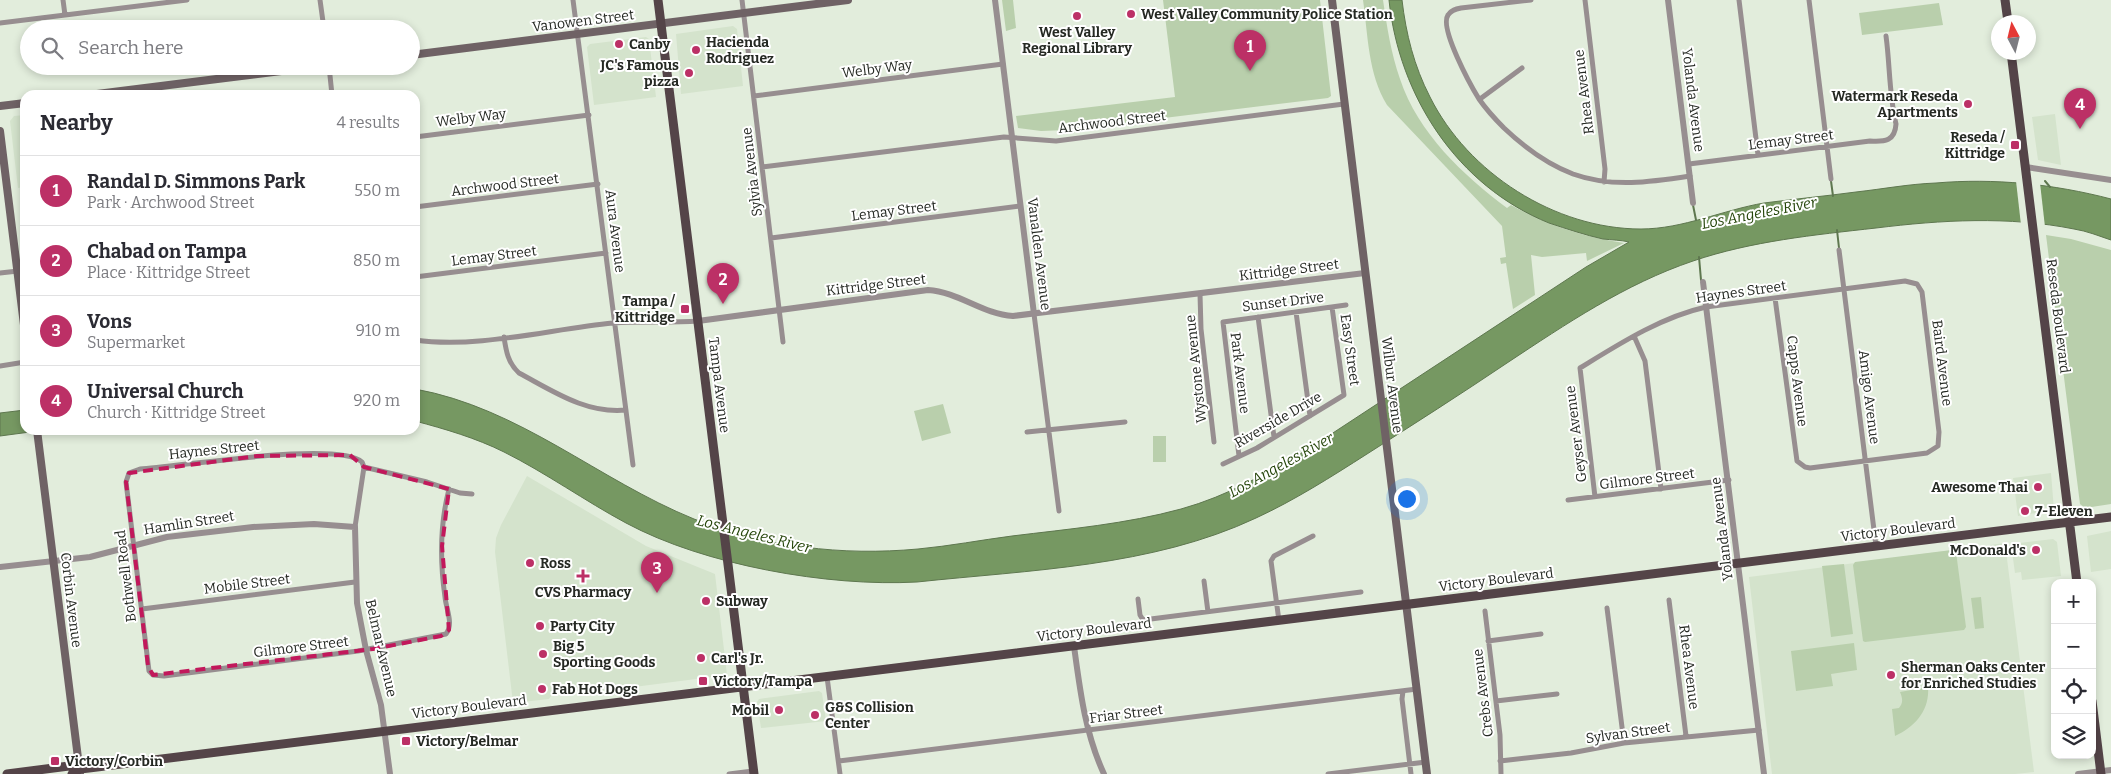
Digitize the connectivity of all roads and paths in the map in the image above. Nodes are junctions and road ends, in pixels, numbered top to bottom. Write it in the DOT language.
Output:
graph roads {
  1 [pos="63,0"];
  2 [pos="128,0"];
  3 [pos="187,0"];
  4 [pos="320,0"];
  5 [pos="573,0"];
  6 [pos="658,0"];
  7 [pos="742,0"];
  8 [pos="848,0"];
  9 [pos="995,0"];
  10 [pos="1332,0"];
  11 [pos="1526,0"];
  12 [pos="1531,0"];
  13 [pos="1584,0"];
  14 [pos="1668,0"];
  15 [pos="1739,0"];
  16 [pos="1809,0"];
  17 [pos="2005,0"];
  18 [pos="129,7"];
  19 [pos="743,13"];
  20 [pos="65,15"];
  21 [pos="2007,15"];
  22 [pos="29,20"];
  23 [pos="323,20"];
  24 [pos="20,21"];
  25 [pos="0,24"];
  26 [pos="660,24"];
  27 [pos="578,34"];
  28 [pos="1886,36"];
  29 [pos="420,54"];
  30 [pos="2012,60"];
  31 [pos="1003,64"];
  32 [pos="1522,68"];
  33 [pos="249,75"];
  34 [pos="330,75"];
  35 [pos="129,90"];
  36 [pos="331,90"];
  37 [pos="754,96"];
  38 [pos="1480,99"];
  39 [pos="20,104"];
  40 [pos="1344,104"];
  41 [pos="0,106"];
  42 [pos="589,115"];
  43 [pos="0,130"];
  44 [pos="420,136"];
  45 [pos="1012,136"];
  46 [pos="1826,146"];
  47 [pos="1758,155"];
  48 [pos="1689,164"];
  49 [pos="762,167"];
  50 [pos="2026,171"];
  51 [pos="1690,176"];
  52 [pos="1831,180"];
  53 [pos="2111,180"];
  54 [pos="1604,182"];
  55 [pos="598,184"];
  56 [pos="1693,203"];
  57 [pos="420,206"];
  58 [pos="1020,206"];
  59 [pos="771,238"];
  60 [pos="1839,250"];
  61 [pos="606,253"];
  62 [pos="18,271"];
  63 [pos="0,273"];
  64 [pos="1365,274"];
  65 [pos="420,276"];
  66 [pos="1703,282"];
  67 [pos="1917,284"];
  68 [pos="20,289"];
  69 [pos="1844,290"];
  70 [pos="1200,294"];
  71 [pos="1775,298"];
  72 [pos="1346,305"];
  73 [pos="1332,307"];
  74 [pos="1706,307"];
  75 [pos="780,310"];
  76 [pos="1296,312"];
  77 [pos="1034,314"];
  78 [pos="1258,316"];
  79 [pos="698,321"];
  80 [pos="1223,322"];
  81 [pos="614,323"];
  82 [pos="1634,336"];
  83 [pos="504,337"];
  84 [pos="420,340"];
  85 [pos="783,342"];
  86 [pos="20,363"];
  87 [pos="0,366"];
  88 [pos="1580,368"];
  89 [pos="1344,395"];
  90 [pos="626,410"];
  91 [pos="1310,416"];
  92 [pos="1125,422"];
  93 [pos="1048,430"];
  94 [pos="1027,432"];
  95 [pos="38,435"];
  96 [pos="1274,437"];
  97 [pos="1214,442"];
  98 [pos="1239,456"];
  99 [pos="1866,460"];
  100 [pos="1223,464"];
  101 [pos="633,465"];
  102 [pos="364,468"];
  103 [pos="129,473"];
  104 [pos="1729,480"];
  105 [pos="449,489"];
  106 [pos="1661,489"];
  107 [pos="472,494"];
  108 [pos="1595,497"];
  109 [pos="1568,500"];
  110 [pos="1058,511"];
  111 [pos="2111,517"];
  112 [pos="2070,522"];
  113 [pos="355,527"];
  114 [pos="1313,536"];
  115 [pos="134,545"];
  116 [pos="1876,546"];
  117 [pos="53,561"];
  118 [pos="1738,564"];
  119 [pos="0,567"];
  120 [pos="2077,579"];
  121 [pos="1204,581"];
  122 [pos="355,582"];
  123 [pos="1361,592"];
  124 [pos="1138,599"];
  125 [pos="1669,600"];
  126 [pos="1276,603"];
  127 [pos="1407,604"];
  128 [pos="142,608"];
  129 [pos="1606,608"];
  130 [pos="1485,611"];
  131 [pos="1208,612"];
  132 [pos="1279,621"];
  133 [pos="1541,634"];
  134 [pos="1488,641"];
  135 [pos="1074,646"];
  136 [pos="366,650"];
  137 [pos="153,675"];
  138 [pos="828,677"];
  139 [pos="743,687"];
  140 [pos="1417,690"];
  141 [pos="1403,691"];
  142 [pos="1557,694"];
  143 [pos="1496,701"];
  144 [pos="2094,714"];
  145 [pos="1088,730"];
  146 [pos="1759,730"];
  147 [pos="384,731"];
  148 [pos="1686,736"];
  149 [pos="1624,743"];
  150 [pos="838,760"];
  151 [pos="1500,761"];
  152 [pos="1426,762"];
  153 [pos="1410,764"];
  154 [pos="2111,770"];
  155 [pos="754,772"];
  156 [pos="78,773"];
  157 [pos="2101,773"];
  158 [pos="6,774"];
  159 [pos="390,774"];
  160 [pos="729,774"];
  161 [pos="840,774"];
  162 [pos="1104,774"];
  163 [pos="1328,774"];
  164 [pos="1411,774"];
  165 [pos="1427,774"];
  166 [pos="1501,774"];
  167 [pos="1764,774"];
  168 [pos="2078,774"];
  1 -- 20 [label="street"];
  2 -- 18 [label="street"];
  3 -- 18 [label="street"];
  4 -- 23 [label="street"];
  5 -- 27 [label="street, Aura Avenue"];
  6 -- 26 [label="main road, Tampa Avenue"];
  7 -- 19 [label="street, Sylvia Avenue"];
  8 -- 19 [label="main road, Vanowen Street"];
  9 -- 31 [label="street, Vanalden Avenue"];
  10 -- 40 [label="main road, Wilbur Avenue"];
  11 -- 12 [label="street"];
  11 -- 38 [label="street"];
  13 -- 54 [label="street, Rhea Avenue"];
  14 -- 48 [label="street, Yolanda Avenue"];
  15 -- 47 [label="street"];
  16 -- 46 [label="street"];
  17 -- 21 [label="main road"];
  18 -- 20 [label="street"];
  19 -- 26 [label="main road, Vanowen Street"];
  19 -- 37 [label="street, Sylvia Avenue"];
  20 -- 22 [label="street"];
  24 -- 25 [label="street"];
  26 -- 27 [label="main road, Vanowen Street"];
  26 -- 79 [label="main road, Tampa Avenue"];
  27 -- 29 [label="main road, Vanowen Street"];
  27 -- 42 [label="street, Aura Avenue"];
  28 -- 46 [label="street, Lemay Street"];
  30 -- 50 [label="main road, Reseda Boulevard"];
  31 -- 37 [label="street, Welby Way"];
  31 -- 45 [label="street, Vanalden Avenue"];
  32 -- 38 [label="street"];
  33 -- 35 [label="main road"];
  34 -- 36 [label="street"];
  37 -- 49 [label="street, Sylvia Avenue"];
  38 -- 54 [label="street"];
  39 -- 41 [label="main road"];
  40 -- 45 [label="street, Archwood Street"];
  40 -- 64 [label="main road, Wilbur Avenue"];
  42 -- 44 [label="street, Welby Way"];
  42 -- 55 [label="street, Aura Avenue"];
  43 -- 62 [label="main road"];
  45 -- 49 [label="street, Archwood Street"];
  45 -- 58 [label="street, Vanalden Avenue"];
  46 -- 47 [label="street, Lemay Street"];
  46 -- 52 [label="street"];
  47 -- 48 [label="street, Lemay Street"];
  48 -- 51 [label="street, Yolanda Avenue"];
  49 -- 59 [label="street, Sylvia Avenue"];
  50 -- 53 [label="street"];
  50 -- 112 [label="main road, Reseda Boulevard"];
  51 -- 54 [label="street"];
  51 -- 56 [label="street, Yolanda Avenue"];
  55 -- 57 [label="street, Archwood Street"];
  55 -- 61 [label="street, Aura Avenue"];
  58 -- 59 [label="street, Lemay Street"];
  58 -- 77 [label="street, Vanalden Avenue"];
  59 -- 75 [label="street, Sylvia Avenue"];
  60 -- 69 [label="street, Amigo Avenue"];
  61 -- 65 [label="street, Lemay Street"];
  61 -- 81 [label="street, Aura Avenue"];
  62 -- 63 [label="street"];
  62 -- 68 [label="main road"];
  64 -- 70 [label="street, Kittridge Street"];
  64 -- 127 [label="main road, Wilbur Avenue"];
  66 -- 74 [label="street, Yolanda Avenue"];
  67 -- 69 [label="street, Haynes Street"];
  67 -- 99 [label="street, Baird Avenue"];
  69 -- 71 [label="street, Haynes Street"];
  69 -- 99 [label="street, Amigo Avenue"];
  70 -- 77 [label="street, Kittridge Street"];
  70 -- 97 [label="street, Wystone Avenue"];
  71 -- 74 [label="street, Haynes Street"];
  71 -- 99 [label="street, Capps Avenue"];
  72 -- 73 [label="street, Sunset Drive"];
  73 -- 76 [label="street, Sunset Drive"];
  73 -- 89 [label="street, Easy Street"];
  74 -- 82 [label="street, Haynes Street"];
  74 -- 104 [label="street, Yolanda Avenue"];
  75 -- 77 [label="street, Kittridge Street"];
  75 -- 79 [label="street, Kittridge Street"];
  75 -- 85 [label="street, Sylvia Avenue"];
  76 -- 78 [label="street, Sunset Drive"];
  76 -- 91 [label="street"];
  77 -- 93 [label="street, Vanalden Avenue"];
  78 -- 80 [label="street, Sunset Drive"];
  78 -- 96 [label="street"];
  79 -- 81 [label="street, Kittridge Street"];
  79 -- 139 [label="main road, Tampa Avenue"];
  80 -- 98 [label="street, Park Avenue"];
  81 -- 83 [label="street, Kittridge Street"];
  81 -- 90 [label="street, Aura Avenue"];
  82 -- 88 [label="street, Haynes Street"];
  82 -- 106 [label="street"];
  83 -- 84 [label="street, Kittridge Street"];
  83 -- 90 [label="street"];
  86 -- 87 [label="street"];
  88 -- 108 [label="street, Geyser Avenue"];
  89 -- 91 [label="street, Riverside Drive"];
  90 -- 101 [label="street, Aura Avenue"];
  91 -- 96 [label="street, Riverside Drive"];
  92 -- 93 [label="street"];
  93 -- 94 [label="street"];
  93 -- 110 [label="street, Vanalden Avenue"];
  95 -- 117 [label="main road, Corbin Avenue"];
  96 -- 98 [label="street, Riverside Drive"];
  98 -- 100 [label="street, Riverside Drive"];
  99 -- 116 [label="street, Amigo Avenue"];
  102 -- 103 [label="street, Haynes Street"];
  102 -- 105 [label="street, Haynes Street"];
  102 -- 113 [label="street, Belmar Avenue"];
  103 -- 115 [label="street, Bothwell Road"];
  104 -- 106 [label="street, Gilmore Street"];
  104 -- 118 [label="street, Yolanda Avenue"];
  105 -- 107 [label="street, Haynes Street"];
  105 -- 136 [label="street, Gilmore Street"];
  106 -- 108 [label="street, Gilmore Street"];
  108 -- 109 [label="street, Gilmore Street"];
  111 -- 112 [label="main road, Victory Boulevard"];
  112 -- 116 [label="main road, Victory Boulevard"];
  112 -- 120 [label="main road, Reseda Boulevard"];
  113 -- 115 [label="street, Hamlin Street"];
  113 -- 122 [label="street, Belmar Avenue"];
  114 -- 126 [label="street"];
  115 -- 117 [label="street, Hamlin Street"];
  115 -- 128 [label="street, Bothwell Road"];
  116 -- 118 [label="main road, Victory Boulevard"];
  117 -- 119 [label="street, Hamlin Street"];
  117 -- 156 [label="main road, Corbin Avenue"];
  118 -- 127 [label="main road, Victory Boulevard"];
  118 -- 146 [label="street, Yolanda Avenue"];
  121 -- 131 [label="street"];
  122 -- 128 [label="street, Mobile Street"];
  122 -- 136 [label="street, Belmar Avenue"];
  123 -- 126 [label="street, Victory Boulevard"];
  124 -- 131 [label="street, Victory Boulevard"];
  125 -- 148 [label="street, Rhea Avenue"];
  126 -- 131 [label="street, Victory Boulevard"];
  126 -- 132 [label="street"];
  127 -- 132 [label="main road, Victory Boulevard"];
  127 -- 140 [label="main road, Wilbur Avenue"];
  128 -- 137 [label="street, Bothwell Road"];
  129 -- 149 [label="street"];
  130 -- 134 [label="street, Crebs Avenue"];
  132 -- 135 [label="main road, Victory Boulevard"];
  133 -- 134 [label="street"];
  134 -- 143 [label="street, Crebs Avenue"];
  135 -- 138 [label="main road, Victory Boulevard"];
  135 -- 145 [label="street"];
  136 -- 137 [label="street, Gilmore Street"];
  136 -- 147 [label="street, Belmar Avenue"];
  138 -- 139 [label="main road, Victory Boulevard"];
  138 -- 150 [label="street"];
  139 -- 147 [label="main road, Victory Boulevard"];
  139 -- 155 [label="main road, Tampa Avenue"];
  140 -- 141 [label="street, Friar Street"];
  140 -- 152 [label="main road, Wilbur Avenue"];
  141 -- 145 [label="street, Friar Street"];
  141 -- 153 [label="street"];
  142 -- 143 [label="street"];
  143 -- 151 [label="street, Crebs Avenue"];
  144 -- 157 [label="main road"];
  145 -- 150 [label="street, Friar Street"];
  145 -- 162 [label="street"];
  146 -- 148 [label="street, Sylvan Street"];
  146 -- 167 [label="street, Yolanda Avenue"];
  147 -- 156 [label="main road, Victory Boulevard"];
  147 -- 159 [label="street, Belmar Avenue"];
  148 -- 149 [label="street, Sylvan Street"];
  149 -- 151 [label="street, Sylvan Street"];
  150 -- 161 [label="street"];
  151 -- 166 [label="street, Crebs Avenue"];
  152 -- 153 [label="street"];
  152 -- 165 [label="main road, Wilbur Avenue"];
  153 -- 163 [label="street"];
  153 -- 164 [label="street"];
  154 -- 157 [label="street"];
  155 -- 160 [label="street"];
  156 -- 158 [label="main road, Victory Boulevard"];
  157 -- 168 [label="street"];
}
